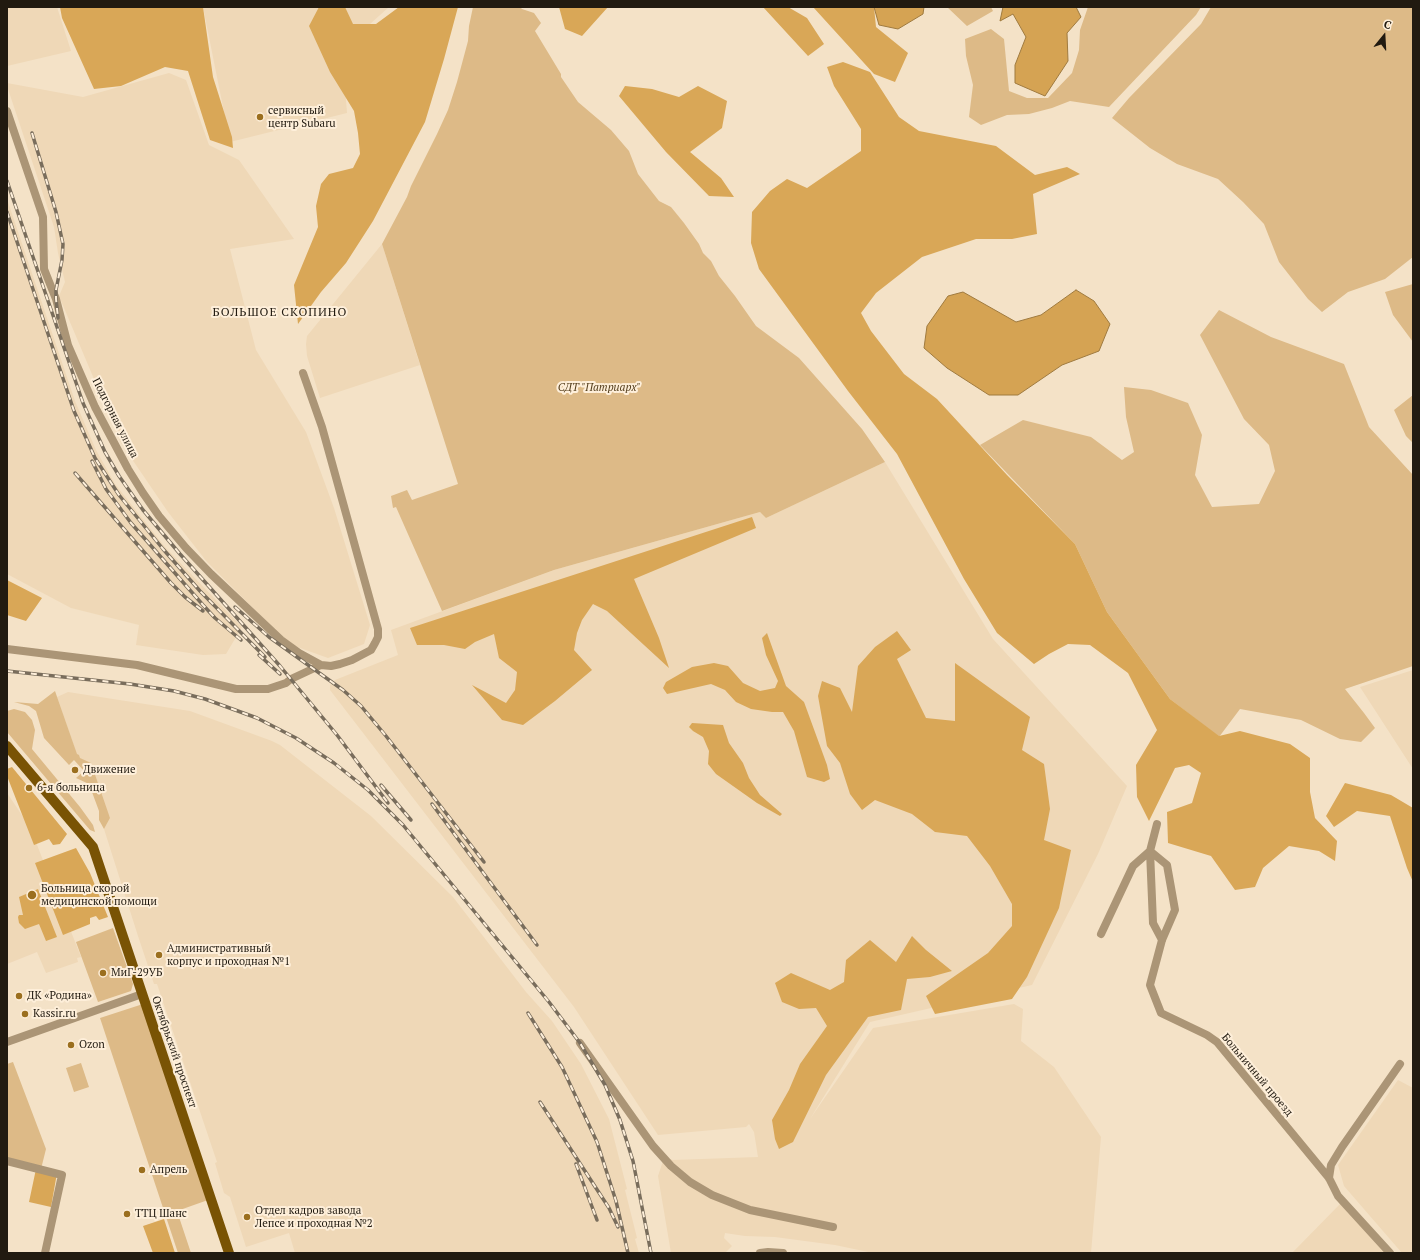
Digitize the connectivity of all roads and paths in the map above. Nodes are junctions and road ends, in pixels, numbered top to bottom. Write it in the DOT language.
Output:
graph roads {
  1 [pos="7,111"];
  2 [pos="303,373"];
  3 [pos="7,649"];
  4 [pos="322,665"];
  5 [pos="7,746"];
  6 [pos="1157,824"];
  7 [pos="1150,850"];
  8 [pos="1101,934"];
  9 [pos="1162,940"];
  10 [pos="142,994"];
  11 [pos="7,1042"];
  12 [pos="580,1043"];
  13 [pos="1400,1064"];
  14 [pos="7,1161"];
  15 [pos="1329,1178"];
  16 [pos="833,1228"];
  17 [pos="45,1253"];
  18 [pos="229,1253"];
  19 [pos="760,1253"];
  20 [pos="783,1253"];
  21 [pos="1390,1253"];
  1 -- 4 [label="street, Подгорная улица"];
  2 -- 4 [label="street"];
  3 -- 4 [label="street"];
  5 -- 10 [label="main road, Октябрьский проспект"];
  6 -- 7 [label="street"];
  7 -- 8 [label="street"];
  7 -- 9 [label="street"];
  7 -- 9 [label="street, Больничный проезд"];
  9 -- 15 [label="street, Больничный проезд"];
  10 -- 11 [label="street"];
  10 -- 18 [label="main road, Октябрьский проспект"];
  12 -- 16 [label="street"];
  13 -- 15 [label="street"];
  14 -- 17 [label="street"];
  15 -- 21 [label="street, Больничный проезд"];
  19 -- 20 [label="street"];
}
